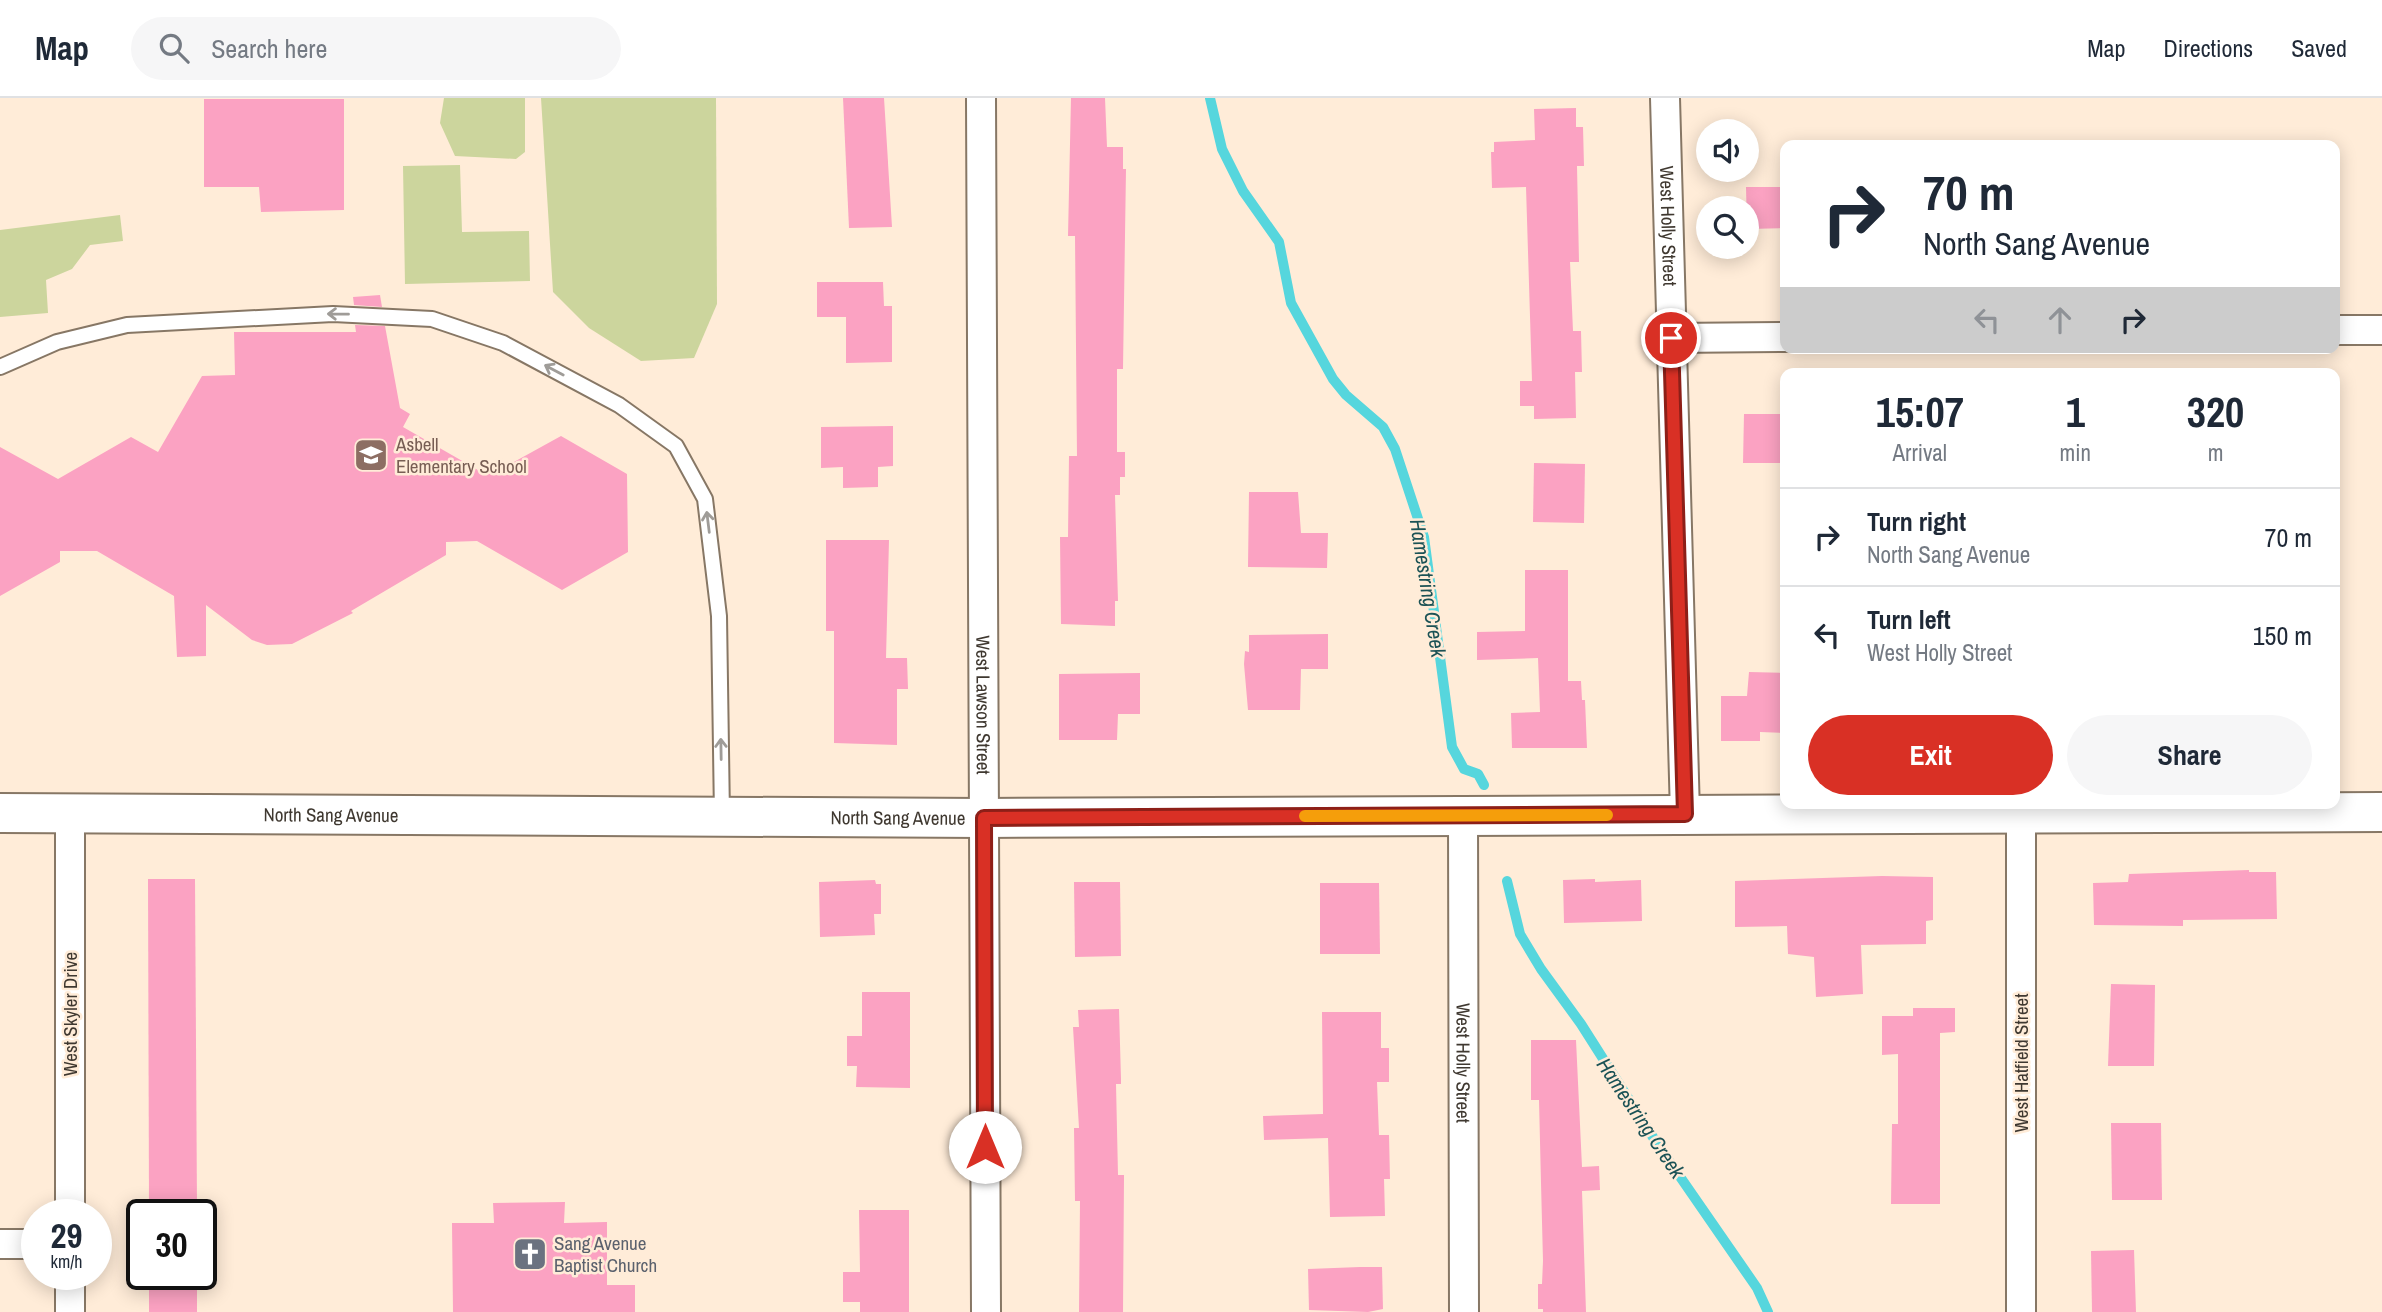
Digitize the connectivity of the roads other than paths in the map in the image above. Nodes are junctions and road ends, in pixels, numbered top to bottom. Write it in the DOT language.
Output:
graph roads {
  1 [pos="981,98"];
  2 [pos="1665,98"];
  3 [pos="2340,330"];
  4 [pos="2382,330"];
  5 [pos="1780,337"];
  6 [pos="1671,338"];
  7 [pos="0,367"];
  8 [pos="2382,812"];
  9 [pos="0,813"];
  10 [pos="71,814"];
  11 [pos="1685,814"];
  12 [pos="1463,815"];
  13 [pos="2021,815"];
  14 [pos="722,817"];
  15 [pos="984,818"];
  16 [pos="70,1199"];
  17 [pos="0,1244"];
  18 [pos="21,1244"];
  19 [pos="70,1290"];
  20 [pos="70,1312"];
  21 [pos="985,1312"];
  22 [pos="1464,1312"];
  23 [pos="2021,1312"];
  1 -- 15 [label="street, West Lawson Street"];
  2 -- 6 [label="street, West Holly Street"];
  3 -- 4 [label="street"];
  5 -- 6 [label="street"];
  6 -- 11 [label="street, West Holly Street"];
  14 -- 7 [label="lane, one-way"];
  8 -- 13 [label="street, North Sang Avenue"];
  9 -- 10 [label="street, North Sang Avenue"];
  10 -- 14 [label="street, North Sang Avenue"];
  10 -- 16 [label="street, West Skyler Drive"];
  11 -- 12 [label="street, North Sang Avenue"];
  11 -- 13 [label="street, North Sang Avenue"];
  12 -- 15 [label="street, North Sang Avenue"];
  12 -- 22 [label="street, West Holly Street"];
  13 -- 23 [label="street, West Hatfield Street"];
  14 -- 15 [label="street, North Sang Avenue"];
  15 -- 21 [label="street, West Lawson Street"];
  17 -- 18 [label="street"];
  19 -- 20 [label="street"];
}
